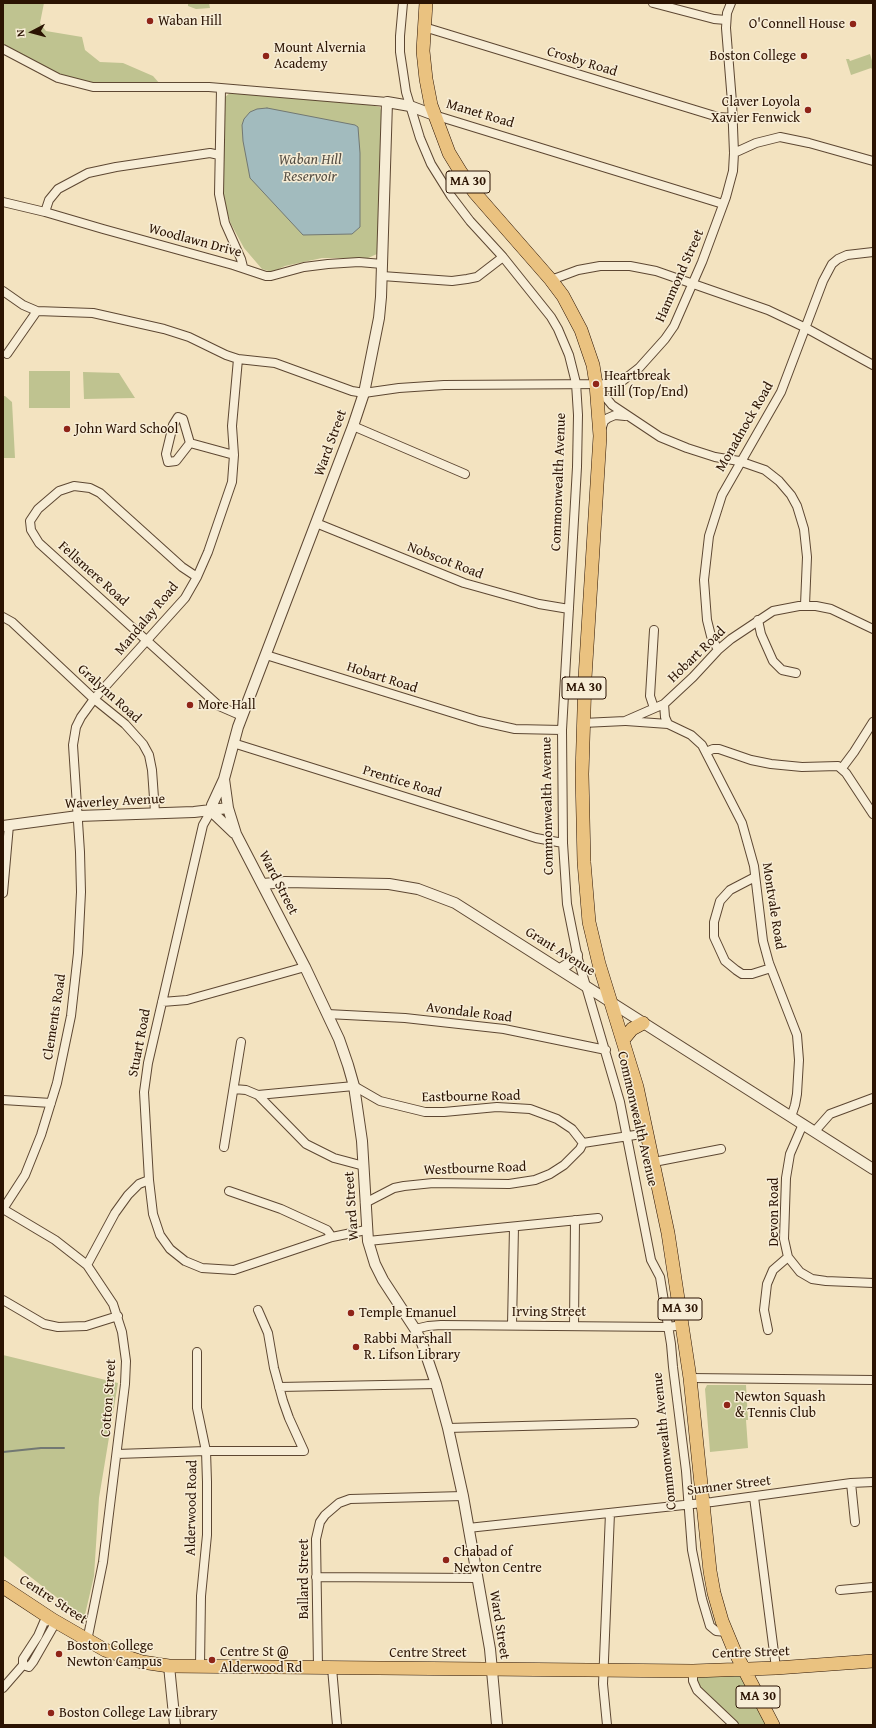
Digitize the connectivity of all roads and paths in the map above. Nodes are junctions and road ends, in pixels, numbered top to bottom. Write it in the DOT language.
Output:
graph roads {
  1 [pos="403,3"];
  2 [pos="426,3"];
  3 [pos="653,3"];
  4 [pos="731,3"];
  5 [pos="726,20"];
  6 [pos="424,27"];
  7 [pos="3,49"];
  8 [pos="221,89"];
  9 [pos="387,102"];
  10 [pos="410,106"];
  11 [pos="434,115"];
  12 [pos="733,118"];
  13 [pos="734,153"];
  14 [pos="219,155"];
  15 [pos="873,160"];
  16 [pos="3,202"];
  17 [pos="723,204"];
  18 [pos="45,212"];
  19 [pos="873,252"];
  20 [pos="503,257"];
  21 [pos="382,264"];
  22 [pos="243,267"];
  23 [pos="382,276"];
  24 [pos="551,280"];
  25 [pos="694,283"];
  26 [pos="3,291"];
  27 [pos="37,311"];
  28 [pos="806,328"];
  29 [pos="7,354"];
  30 [pos="238,359"];
  31 [pos="873,365"];
  32 [pos="576,383"];
  33 [pos="596,384"];
  34 [pos="364,393"];
  35 [pos="629,418"];
  36 [pos="353,426"];
  37 [pos="190,444"];
  38 [pos="599,449"];
  39 [pos="234,455"];
  40 [pos="740,461"];
  41 [pos="465,474"];
  42 [pos="316,523"];
  43 [pos="197,577"];
  44 [pos="805,605"];
  45 [pos="569,609"];
  46 [pos="3,617"];
  47 [pos="758,620"];
  48 [pos="873,629"];
  49 [pos="654,630"];
  50 [pos="147,641"];
  51 [pos="718,650"];
  52 [pos="266,655"];
  53 [pos="796,673"];
  54 [pos="94,699"];
  55 [pos="664,704"];
  56 [pos="654,708"];
  57 [pos="242,716"];
  58 [pos="625,721"];
  59 [pos="873,722"];
  60 [pos="583,723"];
  61 [pos="668,724"];
  62 [pos="562,730"];
  63 [pos="233,743"];
  64 [pos="706,752"];
  65 [pos="842,768"];
  66 [pos="224,778"];
  67 [pos="228,808"];
  68 [pos="211,811"];
  69 [pos="155,812"];
  70 [pos="873,814"];
  71 [pos="78,816"];
  72 [pos="6,825"];
  73 [pos="236,834"];
  74 [pos="563,843"];
  75 [pos="756,877"];
  76 [pos="263,884"];
  77 [pos="3,893"];
  78 [pos="577,956"];
  79 [pos="305,967"];
  80 [pos="771,968"];
  81 [pos="560,969"];
  82 [pos="586,985"];
  83 [pos="611,1001"];
  84 [pos="162,1002"];
  85 [pos="327,1014"];
  86 [pos="643,1023"];
  87 [pos="624,1040"];
  88 [pos="241,1042"];
  89 [pos="606,1050"];
  90 [pos="354,1086"];
  91 [pos="234,1089"];
  92 [pos="258,1095"];
  93 [pos="873,1098"];
  94 [pos="3,1100"];
  95 [pos="51,1103"];
  96 [pos="791,1116"];
  97 [pos="803,1124"];
  98 [pos="815,1131"];
  99 [pos="648,1133"];
  100 [pos="627,1137"];
  101 [pos="583,1143"];
  102 [pos="224,1147"];
  103 [pos="721,1149"];
  104 [pos="654,1162"];
  105 [pos="364,1166"];
  106 [pos="873,1169"];
  107 [pos="149,1180"];
  108 [pos="229,1191"];
  109 [pos="365,1203"];
  110 [pos="3,1209"];
  111 [pos="598,1218"];
  112 [pos="575,1220"];
  113 [pos="514,1227"];
  114 [pos="366,1230"];
  115 [pos="332,1237"];
  116 [pos="368,1242"];
  117 [pos="788,1257"];
  118 [pos="87,1265"];
  119 [pos="675,1274"];
  120 [pos="660,1277"];
  121 [pos="873,1283"];
  122 [pos="3,1300"];
  123 [pos="258,1310"];
  124 [pos="118,1316"];
  125 [pos="512,1325"];
  126 [pos="574,1325"];
  127 [pos="683,1325"];
  128 [pos="668,1327"];
  129 [pos="415,1329"];
  130 [pos="768,1330"];
  131 [pos="197,1352"];
  132 [pos="690,1378"];
  133 [pos="873,1380"];
  134 [pos="436,1384"];
  135 [pos="279,1387"];
  136 [pos="634,1423"];
  137 [pos="448,1428"];
  138 [pos="206,1451"];
  139 [pos="117,1454"];
  140 [pos="873,1482"];
  141 [pos="851,1483"];
  142 [pos="463,1496"];
  143 [pos="754,1497"];
  144 [pos="703,1503"];
  145 [pos="689,1504"];
  146 [pos="610,1514"];
  147 [pos="855,1522"];
  148 [pos="468,1528"];
  149 [pos="316,1577"];
  150 [pos="477,1578"];
  151 [pos="3,1587"];
  152 [pos="873,1587"];
  153 [pos="840,1590"];
  154 [pos="54,1620"];
  155 [pos="726,1632"];
  156 [pos="88,1641"];
  157 [pos="873,1661"];
  158 [pos="169,1666"];
  159 [pos="200,1666"];
  160 [pos="318,1668"];
  161 [pos="332,1668"];
  162 [pos="776,1668"];
  163 [pos="491,1669"];
  164 [pos="744,1670"];
  165 [pos="604,1671"];
  166 [pos="693,1671"];
  167 [pos="3,1688"];
  168 [pos="175,1725"];
  169 [pos="337,1725"];
  170 [pos="497,1725"];
  171 [pos="607,1725"];
  172 [pos="734,1725"];
  173 [pos="772,1725"];
  1 -- 10 [label="street, Commonwealth Avenue"];
  2 -- 6 [label="main road, Commonwealth Avenue / MA 30"];
  3 -- 5 [label="street"];
  4 -- 5 [label="street, Hammond Street"];
  5 -- 12 [label="street, Hammond Street"];
  6 -- 11 [label="main road, Commonwealth Avenue / MA 30"];
  6 -- 12 [label="street, Crosby Road"];
  7 -- 8 [label="street, Manet Road"];
  8 -- 9 [label="street, Manet Road"];
  8 -- 14 [label="street"];
  9 -- 10 [label="street, Manet Road"];
  9 -- 21 [label="street, Ward Street"];
  10 -- 11 [label="street, Manet Road"];
  10 -- 20 [label="street, Commonwealth Avenue"];
  11 -- 17 [label="street, Manet Road"];
  11 -- 24 [label="main road, Commonwealth Avenue / MA 30"];
  12 -- 13 [label="street, Hammond Street"];
  13 -- 15 [label="street"];
  13 -- 17 [label="street, Hammond Street"];
  14 -- 18 [label="street"];
  14 -- 22 [label="street"];
  16 -- 18 [label="street, Woodlawn Drive"];
  17 -- 25 [label="street, Hammond Street"];
  18 -- 22 [label="street, Woodlawn Drive"];
  19 -- 28 [label="street, Monadnock Road"];
  20 -- 23 [label="street"];
  20 -- 32 [label="street, Commonwealth Avenue"];
  21 -- 22 [label="street, Woodlawn Drive"];
  21 -- 23 [label="street, Ward Street"];
  23 -- 34 [label="street, Ward Street"];
  24 -- 25 [label="street"];
  24 -- 33 [label="main road, Commonwealth Avenue / MA 30"];
  25 -- 28 [label="street"];
  25 -- 33 [label="street, Hammond Street"];
  26 -- 27 [label="street"];
  27 -- 29 [label="street"];
  27 -- 30 [label="street"];
  28 -- 31 [label="street"];
  28 -- 40 [label="street, Monadnock Road"];
  30 -- 34 [label="street"];
  30 -- 39 [label="street, Mandalay Road"];
  32 -- 33 [label="street, Hammond Street"];
  32 -- 34 [label="street, Hammond Street"];
  32 -- 45 [label="street, Commonwealth Avenue"];
  33 -- 35 [label="street"];
  33 -- 38 [label="main road, Commonwealth Avenue / MA 30"];
  34 -- 36 [label="street, Ward Street"];
  35 -- 38 [label="street"];
  35 -- 40 [label="street"];
  36 -- 41 [label="street"];
  36 -- 42 [label="street, Ward Street"];
  37 -- 37 [label="street"];
  37 -- 39 [label="street"];
  38 -- 60 [label="main road, Commonwealth Avenue / MA 30"];
  39 -- 43 [label="street, Mandalay Road"];
  40 -- 44 [label="street"];
  40 -- 51 [label="street, Monadnock Road"];
  42 -- 45 [label="street, Nobscot Road"];
  42 -- 52 [label="street, Ward Street"];
  43 -- 50 [label="street, Mandalay Road"];
  43 -- 50 [label="street, Fellsmere Road"];
  44 -- 47 [label="street, Hobart Road"];
  44 -- 48 [label="street, Hobart Road"];
  45 -- 62 [label="street, Commonwealth Avenue"];
  46 -- 54 [label="street, Gralynn Road"];
  47 -- 51 [label="street, Hobart Road"];
  47 -- 53 [label="street"];
  49 -- 56 [label="street"];
  50 -- 54 [label="street, Mandalay Road"];
  50 -- 57 [label="street, Fellsmere Road"];
  51 -- 55 [label="street, Hobart Road"];
  52 -- 57 [label="street, Ward Street"];
  52 -- 62 [label="street, Hobart Road"];
  54 -- 69 [label="street, Gralynn Road"];
  54 -- 71 [label="street, Mandalay Road"];
  55 -- 56 [label="street, Hobart Road"];
  55 -- 61 [label="street"];
  56 -- 58 [label="street, Hobart Road"];
  57 -- 63 [label="street, Ward Street"];
  58 -- 60 [label="street, Hobart Road"];
  58 -- 61 [label="street, Montvale Road"];
  59 -- 65 [label="street"];
  60 -- 83 [label="main road, Commonwealth Avenue / MA 30"];
  61 -- 64 [label="street, Montvale Road"];
  62 -- 74 [label="street, Commonwealth Avenue"];
  63 -- 66 [label="street, Ward Street"];
  63 -- 74 [label="street, Prentice Road"];
  64 -- 65 [label="street"];
  64 -- 75 [label="street, Montvale Road"];
  65 -- 70 [label="street"];
  66 -- 67 [label="street, Ward Street"];
  66 -- 68 [label="street, Ward Street"];
  67 -- 68 [label="street, Waverley Avenue"];
  67 -- 73 [label="street, Ward Street"];
  68 -- 69 [label="street, Waverley Avenue"];
  68 -- 73 [label="street, Ward Street"];
  68 -- 84 [label="street, Stuart Road"];
  69 -- 71 [label="street, Waverley Avenue"];
  71 -- 72 [label="street, Waverley Avenue"];
  71 -- 95 [label="street, Clements Road"];
  72 -- 77 [label="street"];
  73 -- 76 [label="street, Ward Street"];
  74 -- 78 [label="street, Commonwealth Avenue"];
  75 -- 80 [label="street, Montvale Road"];
  75 -- 80 [label="street"];
  76 -- 79 [label="street, Ward Street"];
  76 -- 81 [label="street, Grant Avenue"];
  78 -- 81 [label="street"];
  78 -- 82 [label="street, Commonwealth Avenue"];
  79 -- 84 [label="street"];
  79 -- 85 [label="street, Ward Street"];
  80 -- 96 [label="street, Montvale Road"];
  81 -- 82 [label="street, Grant Avenue"];
  82 -- 83 [label="street, Grant Avenue"];
  82 -- 89 [label="street, Commonwealth Avenue"];
  83 -- 86 [label="street, Grant Avenue"];
  83 -- 87 [label="main road, Commonwealth Avenue / MA 30"];
  84 -- 107 [label="street, Stuart Road"];
  85 -- 89 [label="street, Avondale Road"];
  85 -- 90 [label="street, Ward Street"];
  86 -- 87 [label="main road"];
  86 -- 96 [label="street, Grant Avenue"];
  87 -- 99 [label="main road, Commonwealth Avenue / MA 30"];
  88 -- 91 [label="street"];
  89 -- 100 [label="street, Commonwealth Avenue"];
  90 -- 92 [label="street"];
  90 -- 101 [label="street, Eastbourne Road"];
  90 -- 105 [label="street, Ward Street"];
  91 -- 92 [label="street"];
  91 -- 102 [label="street"];
  92 -- 105 [label="street"];
  93 -- 98 [label="street"];
  94 -- 95 [label="street"];
  95 -- 110 [label="street, Clements Road"];
  96 -- 97 [label="street, Grant Avenue"];
  97 -- 98 [label="street, Grant Avenue"];
  97 -- 117 [label="street, Devon Road"];
  98 -- 106 [label="street, Grant Avenue"];
  99 -- 100 [label="street"];
  99 -- 104 [label="main road, Commonwealth Avenue / MA 30"];
  100 -- 101 [label="street"];
  100 -- 120 [label="street, Commonwealth Avenue"];
  101 -- 109 [label="street, Westbourne Road"];
  103 -- 104 [label="street"];
  104 -- 119 [label="main road, Commonwealth Avenue / MA 30"];
  105 -- 109 [label="street, Ward Street"];
  107 -- 115 [label="street, Stuart Road"];
  107 -- 118 [label="street"];
  108 -- 115 [label="street"];
  109 -- 114 [label="street, Ward Street"];
  110 -- 118 [label="street, Cotton Street"];
  111 -- 112 [label="street"];
  112 -- 113 [label="street"];
  112 -- 126 [label="street"];
  113 -- 116 [label="street"];
  113 -- 125 [label="street"];
  114 -- 115 [label="street, Stuart Road"];
  114 -- 116 [label="street, Ward Street"];
  116 -- 129 [label="street, Ward Street"];
  117 -- 121 [label="street, Devon Road"];
  117 -- 130 [label="street"];
  118 -- 124 [label="street, Cotton Street"];
  119 -- 120 [label="street"];
  119 -- 127 [label="main road, Commonwealth Avenue / MA 30"];
  120 -- 128 [label="street, Commonwealth Avenue"];
  122 -- 124 [label="street"];
  123 -- 135 [label="street"];
  124 -- 139 [label="street, Cotton Street"];
  125 -- 126 [label="street, Irving Street"];
  125 -- 129 [label="street, Irving Street"];
  126 -- 128 [label="street, Irving Street"];
  127 -- 128 [label="street, Irving Street"];
  127 -- 132 [label="main road, Commonwealth Avenue / MA 30"];
  128 -- 145 [label="street, Commonwealth Avenue"];
  129 -- 134 [label="street, Ward Street"];
  131 -- 138 [label="street, Alderwood Road"];
  132 -- 133 [label="street"];
  132 -- 144 [label="main road, Commonwealth Avenue / MA 30"];
  134 -- 135 [label="street"];
  134 -- 137 [label="street, Ward Street"];
  135 -- 138 [label="street"];
  136 -- 137 [label="street"];
  137 -- 142 [label="street, Ward Street"];
  138 -- 139 [label="street"];
  138 -- 159 [label="street, Alderwood Road"];
  139 -- 156 [label="street, Cotton Street"];
  140 -- 141 [label="street, Sumner Street"];
  141 -- 143 [label="street, Sumner Street"];
  141 -- 147 [label="street"];
  142 -- 148 [label="street, Ward Street"];
  142 -- 149 [label="street, Ballard Street"];
  143 -- 144 [label="street, Sumner Street"];
  143 -- 162 [label="street"];
  144 -- 145 [label="street, Sumner Street"];
  144 -- 155 [label="main road, Commonwealth Avenue / MA 30"];
  145 -- 146 [label="street, Sumner Street"];
  145 -- 155 [label="street, Commonwealth Avenue"];
  146 -- 148 [label="street, Sumner Street"];
  146 -- 165 [label="street"];
  148 -- 150 [label="street, Ward Street"];
  149 -- 150 [label="street"];
  149 -- 160 [label="street, Ballard Street"];
  150 -- 163 [label="street, Ward Street"];
  151 -- 154 [label="main road, Centre Street"];
  152 -- 153 [label="street"];
  154 -- 156 [label="main road, Centre Street"];
  154 -- 167 [label="street"];
  155 -- 164 [label="main road, Commonwealth Avenue / MA 30"];
  156 -- 158 [label="main road, Centre Street"];
  157 -- 162 [label="main road, Centre Street"];
  158 -- 159 [label="main road, Centre Street"];
  158 -- 168 [label="street"];
  159 -- 160 [label="main road, Centre Street"];
  160 -- 161 [label="main road, Centre Street"];
  161 -- 163 [label="main road, Centre Street"];
  161 -- 169 [label="street"];
  162 -- 164 [label="main road, Centre Street"];
  163 -- 165 [label="main road, Centre Street"];
  163 -- 170 [label="street, Ward Street"];
  164 -- 166 [label="main road, Centre Street"];
  164 -- 173 [label="main road, Commonwealth Avenue / MA 30"];
  165 -- 166 [label="main road, Centre Street"];
  165 -- 171 [label="street"];
  166 -- 172 [label="street"];
}
